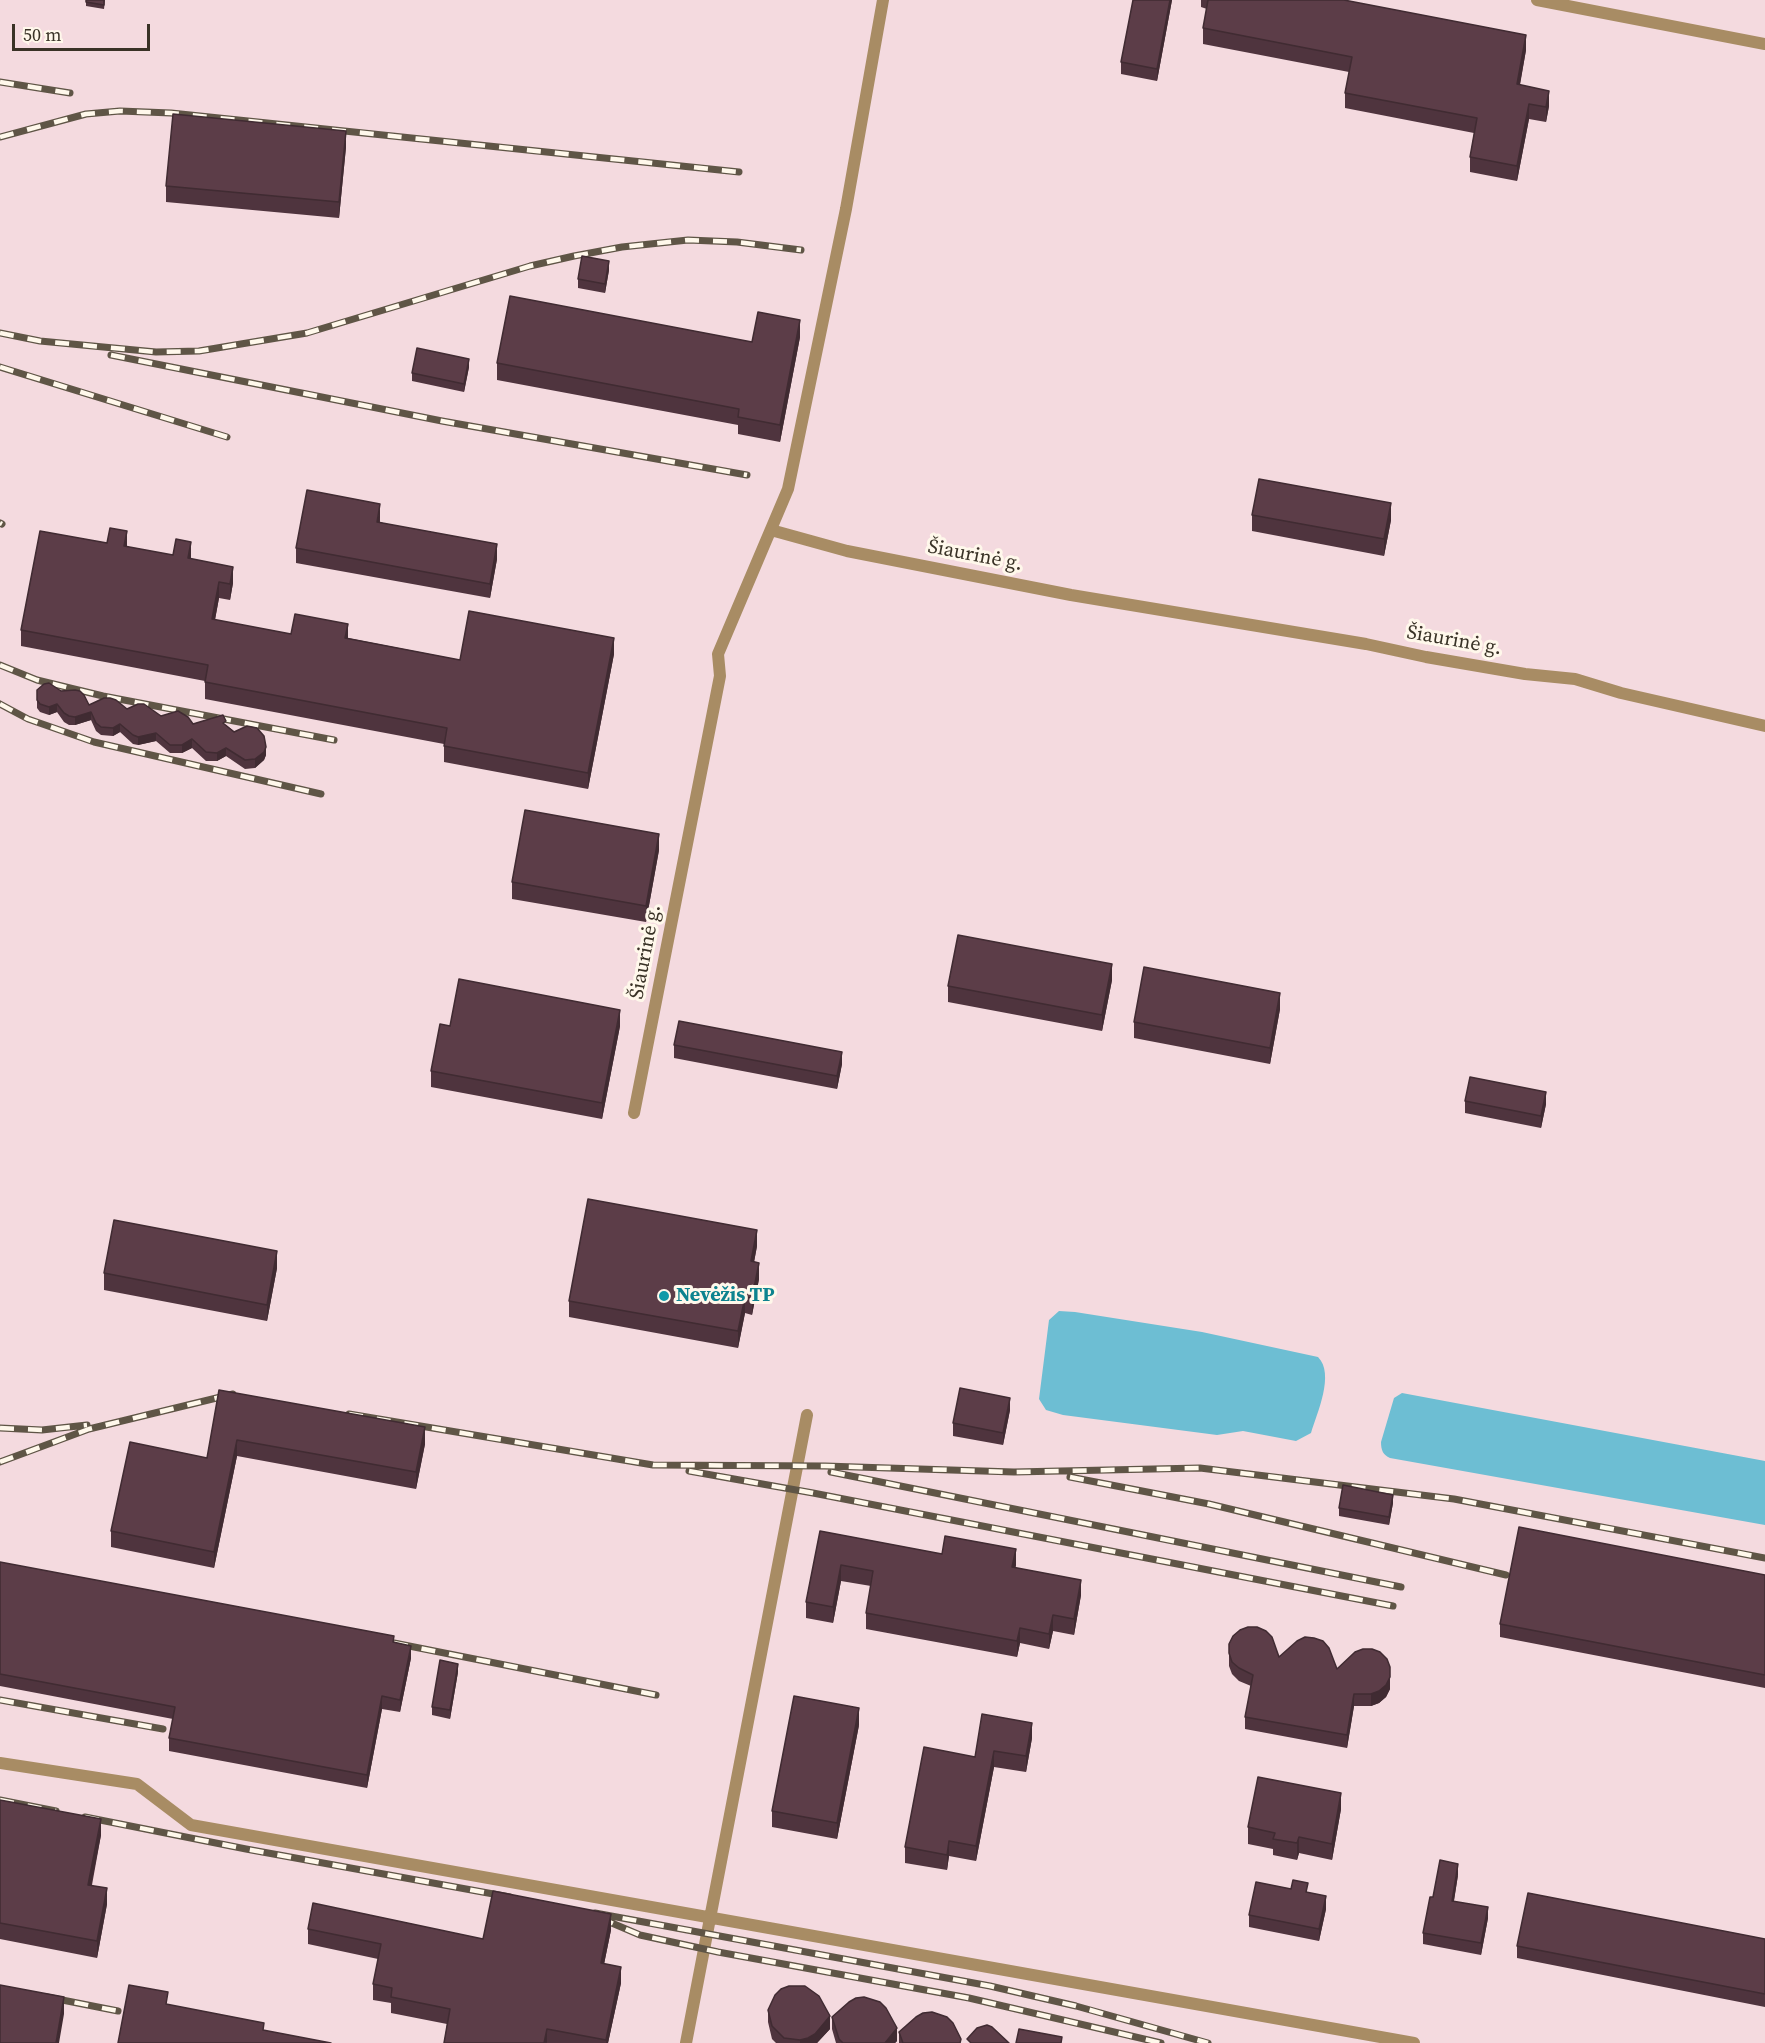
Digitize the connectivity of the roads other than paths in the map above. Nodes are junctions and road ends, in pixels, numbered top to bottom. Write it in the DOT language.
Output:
graph roads {
  1 [pos="883,0"];
  2 [pos="1537,0"];
  3 [pos="1765,44"];
  4 [pos="771,530"];
  5 [pos="1765,726"];
  6 [pos="634,1113"];
  7 [pos="807,1415"];
  8 [pos="0,1763"];
  9 [pos="710,1917"];
  10 [pos="686,2043"];
  11 [pos="1414,2043"];
  1 -- 4 [label="street"];
  2 -- 3 [label="street"];
  4 -- 5 [label="street, Šiaurinė g."];
  4 -- 6 [label="street, Šiaurinė g."];
  7 -- 9 [label="street"];
  8 -- 9 [label="street"];
  9 -- 10 [label="street"];
  9 -- 11 [label="street"];
}
